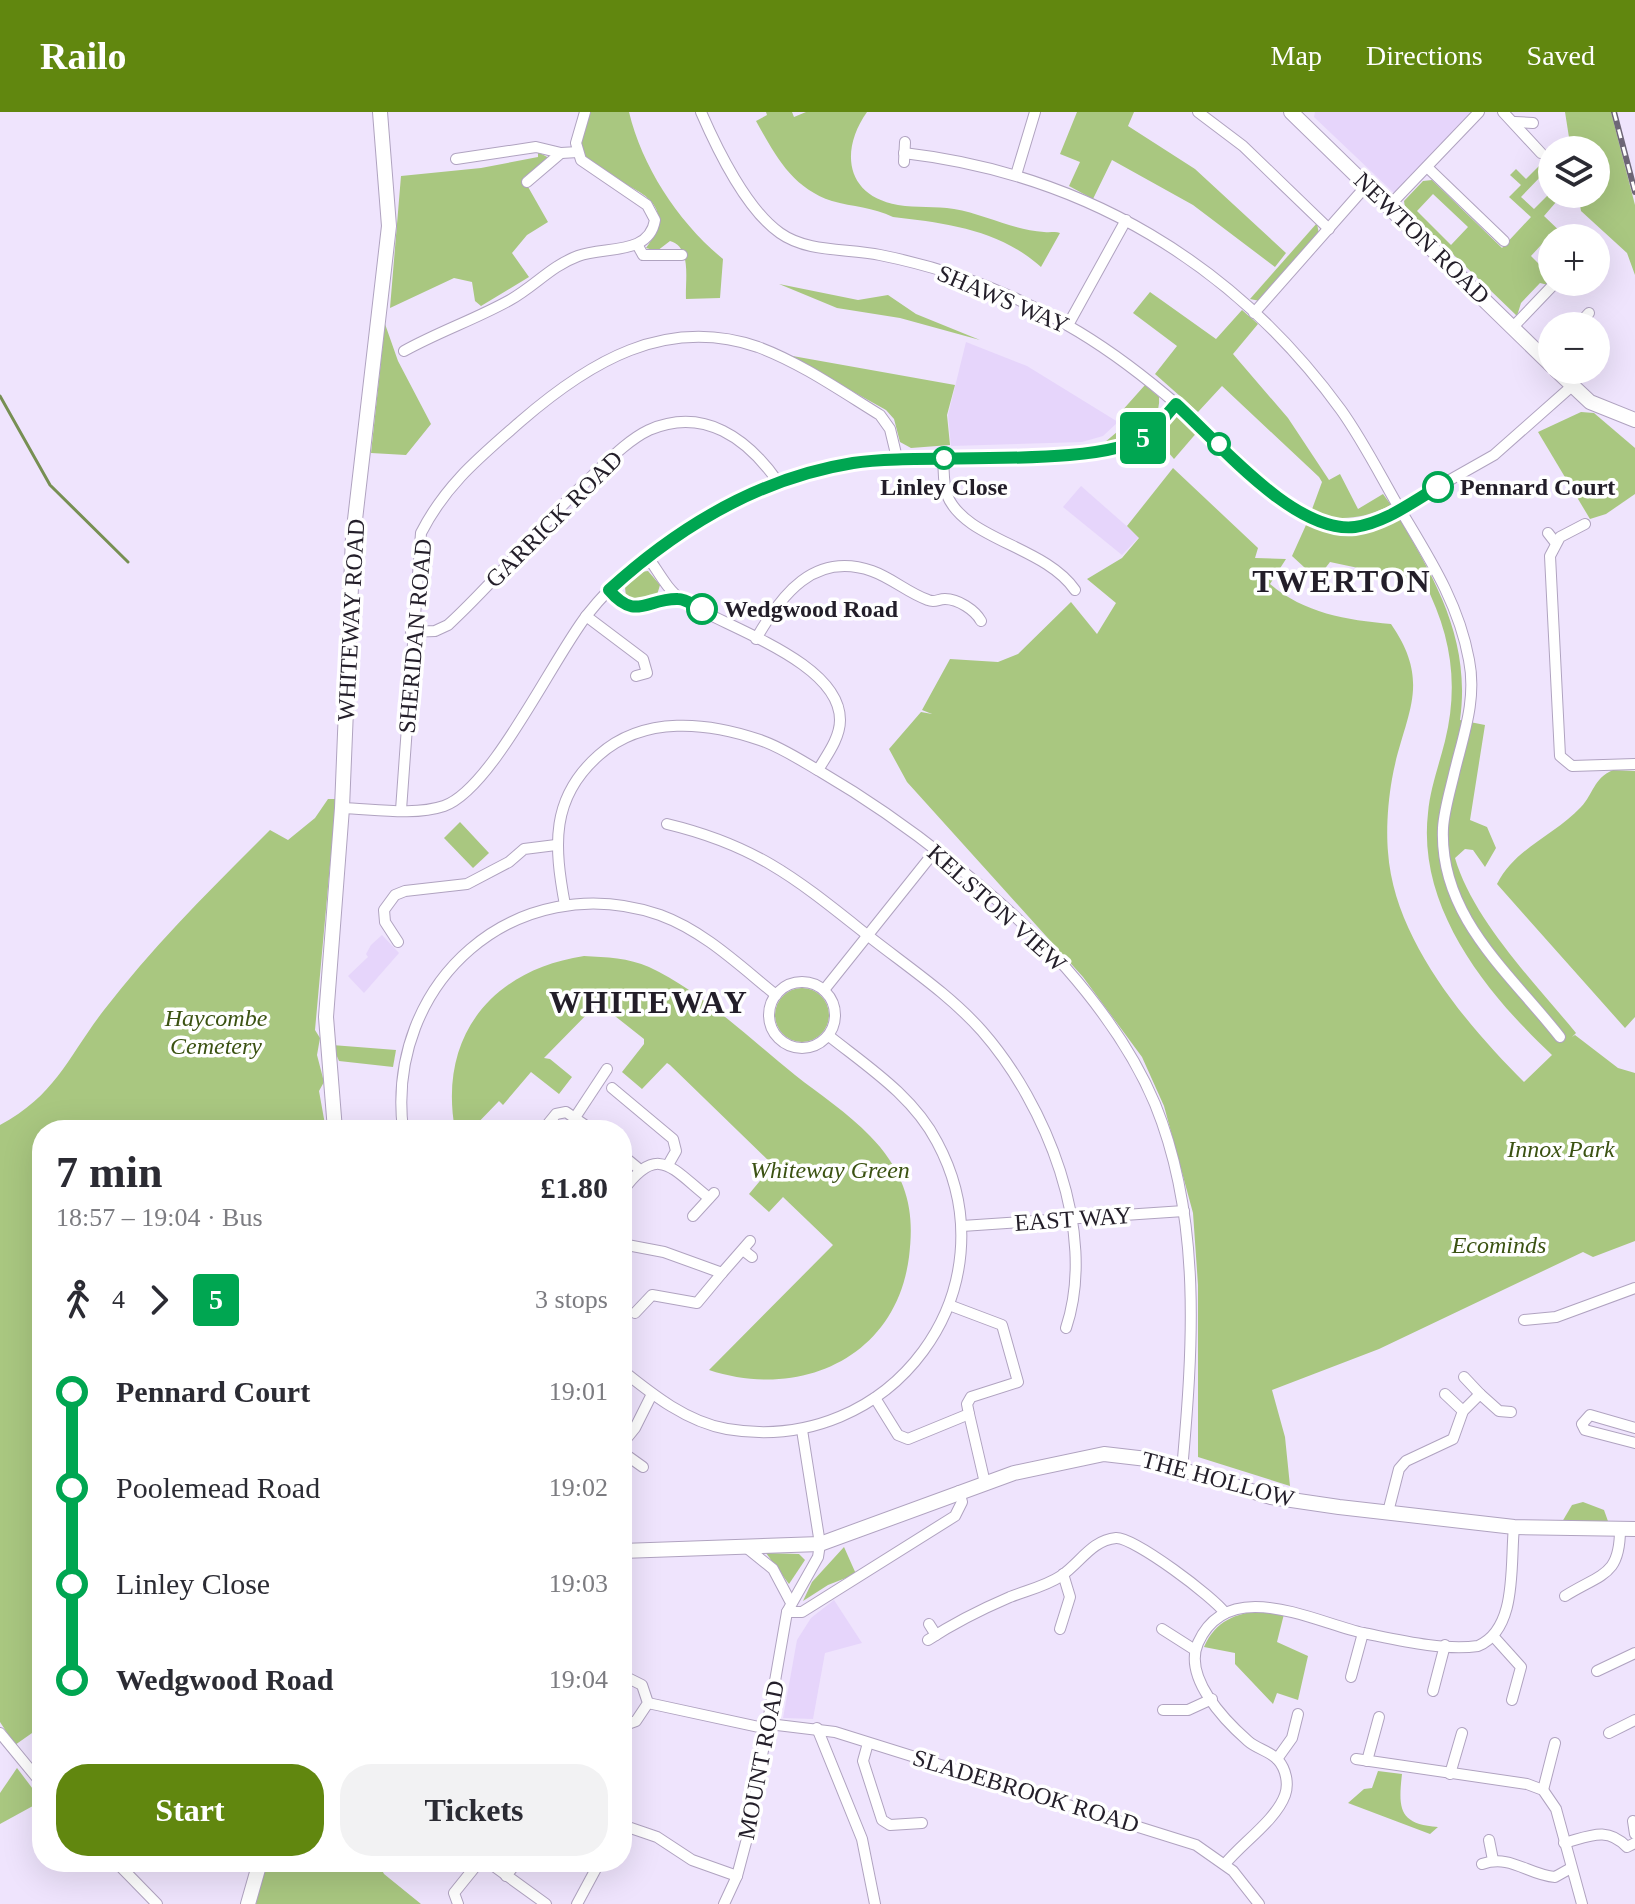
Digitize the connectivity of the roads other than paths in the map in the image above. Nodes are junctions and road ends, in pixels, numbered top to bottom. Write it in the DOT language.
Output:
graph roads {
  1 [pos="380,112"];
  2 [pos="585,112"];
  3 [pos="701,112"];
  4 [pos="1035,112"];
  5 [pos="1198,112"];
  6 [pos="1291,112"];
  7 [pos="1479,112"];
  8 [pos="1503,112"];
  9 [pos="1515,122"];
  10 [pos="1533,123"];
  11 [pos="1538,150"];
  12 [pos="578,152"];
  13 [pos="904,152"];
  14 [pos="561,153"];
  15 [pos="456,159"];
  16 [pos="1427,167"];
  17 [pos="1016,175"];
  18 [pos="527,182"];
  19 [pos="1367,185"];
  20 [pos="1389,206"];
  21 [pos="1126,220"];
  22 [pos="1329,229"];
  23 [pos="1504,241"];
  24 [pos="638,246"];
  25 [pos="682,255"];
  26 [pos="1543,296"];
  27 [pos="1254,313"];
  28 [pos="1068,325"];
  29 [pos="1513,327"];
  30 [pos="1538,349"];
  31 [pos="404,351"];
  32 [pos="1572,386"];
  33 [pos="1176,404"];
  34 [pos="1635,420"];
  35 [pos="897,458"];
  36 [pos="943,458"];
  37 [pos="778,482"];
  38 [pos="1400,509"];
  39 [pos="1585,524"];
  40 [pos="1548,533"];
  41 [pos="1555,542"];
  42 [pos="647,556"];
  43 [pos="1074,583"];
  44 [pos="609,590"];
  45 [pos="680,599"];
  46 [pos="586,616"];
  47 [pos="981,621"];
  48 [pos="411,632"];
  49 [pos="756,639"];
  50 [pos="636,676"];
  51 [pos="1635,764"];
  52 [pos="818,770"];
  53 [pos="342,808"];
  54 [pos="401,810"];
  55 [pos="667,823"];
  56 [pos="556,845"];
  57 [pos="935,851"];
  58 [pos="565,905"];
  59 [pos="868,935"];
  60 [pos="398,942"];
  61 [pos="824,990"];
  62 [pos="776,995"];
  63 [pos="1559,1030"];
  64 [pos="829,1036"];
  65 [pos="607,1069"];
  66 [pos="612,1088"];
  67 [pos="576,1116"];
  68 [pos="334,1120"];
  69 [pos="402,1120"];
  70 [pos="551,1120"];
  71 [pos="581,1120"];
  72 [pos="632,1163"];
  73 [pos="668,1165"];
  74 [pos="639,1169"];
  75 [pos="632,1178"];
  76 [pos="1184,1211"];
  77 [pos="693,1216"];
  78 [pos="1071,1219"];
  79 [pos="962,1226"];
  80 [pos="632,1246"];
  81 [pos="752,1257"];
  82 [pos="722,1273"];
  83 [pos="1635,1288"];
  84 [pos="949,1305"];
  85 [pos="635,1313"];
  86 [pos="1524,1320"];
  87 [pos="1066,1328"];
  88 [pos="1464,1377"];
  89 [pos="632,1378"];
  90 [pos="652,1394"];
  91 [pos="1445,1394"];
  92 [pos="1480,1394"];
  93 [pos="875,1398"];
  94 [pos="1463,1411"];
  95 [pos="1511,1412"];
  96 [pos="969,1414"];
  97 [pos="1635,1428"];
  98 [pos="802,1430"];
  99 [pos="632,1432"];
  100 [pos="1635,1443"];
  101 [pos="632,1459"];
  102 [pos="643,1467"];
  103 [pos="1182,1470"];
  104 [pos="985,1483"];
  105 [pos="959,1491"];
  106 [pos="1388,1512"];
  107 [pos="1514,1527"];
  108 [pos="1628,1529"];
  109 [pos="820,1544"];
  110 [pos="747,1548"];
  111 [pos="632,1551"];
  112 [pos="1584,1566"];
  113 [pos="1063,1574"];
  114 [pos="1592,1579"];
  115 [pos="1565,1596"];
  116 [pos="789,1606"];
  117 [pos="1225,1613"];
  118 [pos="929,1624"];
  119 [pos="1060,1629"];
  120 [pos="1162,1629"];
  121 [pos="1363,1633"];
  122 [pos="1494,1637"];
  123 [pos="1445,1645"];
  124 [pos="1195,1650"];
  125 [pos="1634,1654"];
  126 [pos="1635,1668"];
  127 [pos="1597,1671"];
  128 [pos="1351,1677"];
  129 [pos="632,1680"];
  130 [pos="1433,1691"];
  131 [pos="1212,1699"];
  132 [pos="1512,1700"];
  133 [pos="648,1703"];
  134 [pos="1163,1710"];
  135 [pos="1298,1714"];
  136 [pos="1379,1717"];
  137 [pos="1635,1720"];
  138 [pos="632,1722"];
  139 [pos="769,1727"];
  140 [pos="817,1728"];
  141 [pos="0,1733"];
  142 [pos="1462,1733"];
  143 [pos="1609,1733"];
  144 [pos="868,1743"];
  145 [pos="1555,1743"];
  146 [pos="1277,1759"];
  147 [pos="32,1772"];
  148 [pos="1450,1774"];
  149 [pos="1543,1790"];
  150 [pos="1633,1821"];
  151 [pos="922,1823"];
  152 [pos="632,1828"];
  153 [pos="1635,1834"];
  154 [pos="1489,1840"];
  155 [pos="1564,1843"];
  156 [pos="1635,1843"];
  157 [pos="1225,1864"];
  158 [pos="1571,1868"];
  159 [pos="126,1872"];
  160 [pos="257,1872"];
  161 [pos="471,1872"];
  162 [pos="501,1872"];
  163 [pos="509,1872"];
  164 [pos="594,1872"];
  165 [pos="506,1876"];
  166 [pos="737,1876"];
  167 [pos="157,1904"];
  168 [pos="248,1904"];
  169 [pos="458,1904"];
  170 [pos="546,1904"];
  171 [pos="577,1904"];
  172 [pos="724,1904"];
  173 [pos="875,1904"];
  174 [pos="1259,1904"];
  175 [pos="1582,1904"];
  1 -- 53 [label="street, WHITEWAY ROAD"];
  2 -- 12 [label="street"];
  3 -- 28 [label="street, SHAWS WAY"];
  4 -- 17 [label="street"];
  5 -- 22 [label="street"];
  6 -- 19 [label="street, NEWTON ROAD"];
  7 -- 16 [label="street"];
  8 -- 9 [label="street"];
  9 -- 10 [label="street"];
  9 -- 11 [label="street"];
  12 -- 14 [label="street"];
  12 -- 24 [label="street"];
  13 -- 17 [label="street"];
  14 -- 15 [label="street"];
  14 -- 18 [label="street"];
  16 -- 20 [label="street"];
  16 -- 23 [label="street"];
  17 -- 21 [label="street"];
  19 -- 20 [label="street, NEWTON ROAD"];
  19 -- 22 [label="street"];
  20 -- 29 [label="street, NEWTON ROAD"];
  21 -- 27 [label="street"];
  21 -- 28 [label="street"];
  22 -- 27 [label="street"];
  24 -- 25 [label="street"];
  24 -- 31 [label="street"];
  26 -- 29 [label="street"];
  27 -- 38 [label="street"];
  28 -- 33 [label="street, SHAWS WAY"];
  29 -- 30 [label="street, NEWTON ROAD"];
  32 -- 34 [label="street, NEWTON ROAD"];
  32 -- 38 [label="street, SHAWS WAY"];
  33 -- 36 [label="street"];
  33 -- 38 [label="street, SHAWS WAY"];
  35 -- 36 [label="street"];
  35 -- 37 [label="street"];
  35 -- 48 [label="street, SHERIDAN ROAD"];
  36 -- 43 [label="street"];
  37 -- 42 [label="street"];
  37 -- 48 [label="street, GARRICK ROAD"];
  38 -- 63 [label="street"];
  39 -- 41 [label="street"];
  40 -- 41 [label="street"];
  41 -- 51 [label="street"];
  42 -- 44 [label="street"];
  42 -- 45 [label="street"];
  44 -- 45 [label="street"];
  44 -- 46 [label="street"];
  45 -- 49 [label="street"];
  46 -- 50 [label="street"];
  46 -- 54 [label="street"];
  47 -- 49 [label="street"];
  48 -- 54 [label="street, SHERIDAN ROAD"];
  49 -- 52 [label="street"];
  52 -- 56 [label="street, KELSTON VIEW"];
  52 -- 57 [label="street, KELSTON VIEW"];
  53 -- 54 [label="street"];
  53 -- 68 [label="street, WHITEWAY ROAD"];
  55 -- 59 [label="street"];
  56 -- 58 [label="street, KELSTON VIEW"];
  56 -- 60 [label="street"];
  57 -- 59 [label="street"];
  57 -- 76 [label="street, KELSTON VIEW"];
  58 -- 62 [label="street"];
  58 -- 69 [label="street"];
  59 -- 61 [label="street"];
  59 -- 78 [label="street"];
  61 -- 62 [label="street"];
  61 -- 64 [label="street"];
  62 -- 64 [label="street"];
  64 -- 79 [label="street"];
  65 -- 67 [label="street"];
  66 -- 73 [label="street"];
  67 -- 70 [label="street"];
  67 -- 71 [label="street"];
  72 -- 74 [label="street"];
  73 -- 74 [label="street"];
  73 -- 77 [label="street"];
  74 -- 75 [label="street"];
  76 -- 78 [label="street, EAST WAY"];
  76 -- 103 [label="street, KELSTON VIEW"];
  78 -- 79 [label="street, EAST WAY"];
  78 -- 87 [label="street"];
  79 -- 84 [label="street"];
  80 -- 82 [label="street"];
  81 -- 82 [label="street"];
  82 -- 85 [label="street"];
  83 -- 86 [label="street"];
  84 -- 93 [label="street"];
  84 -- 96 [label="street"];
  88 -- 92 [label="street"];
  89 -- 90 [label="street"];
  90 -- 98 [label="street"];
  90 -- 99 [label="street"];
  91 -- 94 [label="street"];
  92 -- 94 [label="street"];
  92 -- 95 [label="street"];
  93 -- 96 [label="street"];
  93 -- 98 [label="street"];
  94 -- 106 [label="street"];
  96 -- 104 [label="street"];
  97 -- 100 [label="street"];
  98 -- 109 [label="street"];
  101 -- 102 [label="street"];
  103 -- 104 [label="street, THE HOLLOW"];
  103 -- 106 [label="street, THE HOLLOW"];
  104 -- 105 [label="street, THE HOLLOW"];
  105 -- 109 [label="street, THE HOLLOW"];
  105 -- 116 [label="street"];
  106 -- 107 [label="street, THE HOLLOW"];
  107 -- 108 [label="street, THE HOLLOW"];
  107 -- 122 [label="street"];
  108 -- 114 [label="street"];
  109 -- 110 [label="street, THE HOLLOW"];
  109 -- 116 [label="street, MOUNT ROAD"];
  110 -- 111 [label="street, THE HOLLOW"];
  110 -- 116 [label="street"];
  112 -- 114 [label="street"];
  113 -- 117 [label="street"];
  113 -- 118 [label="street"];
  113 -- 119 [label="street"];
  114 -- 115 [label="street"];
  116 -- 139 [label="street, MOUNT ROAD"];
  117 -- 121 [label="street"];
  117 -- 124 [label="street"];
  120 -- 124 [label="street"];
  121 -- 123 [label="street"];
  121 -- 128 [label="street"];
  122 -- 123 [label="street"];
  122 -- 132 [label="street"];
  123 -- 130 [label="street"];
  124 -- 131 [label="street"];
  125 -- 126 [label="street"];
  125 -- 127 [label="street"];
  129 -- 133 [label="street"];
  131 -- 134 [label="street"];
  131 -- 146 [label="street"];
  133 -- 138 [label="street"];
  133 -- 139 [label="street, SLADEBROOK ROAD"];
  135 -- 146 [label="street"];
  136 -- 148 [label="street"];
  137 -- 143 [label="street"];
  139 -- 140 [label="street, SLADEBROOK ROAD"];
  139 -- 166 [label="street, MOUNT ROAD"];
  140 -- 144 [label="street, SLADEBROOK ROAD"];
  140 -- 173 [label="street"];
  141 -- 147 [label="street"];
  142 -- 148 [label="street"];
  144 -- 151 [label="street"];
  144 -- 157 [label="street, SLADEBROOK ROAD"];
  145 -- 149 [label="street"];
  146 -- 157 [label="street"];
  148 -- 149 [label="street"];
  149 -- 155 [label="street"];
  150 -- 153 [label="street"];
  152 -- 166 [label="street"];
  154 -- 158 [label="street"];
  155 -- 156 [label="street"];
  155 -- 158 [label="street"];
  157 -- 174 [label="street, SLADEBROOK ROAD"];
  158 -- 175 [label="street"];
  159 -- 167 [label="street"];
  160 -- 168 [label="street"];
  161 -- 169 [label="street"];
  162 -- 165 [label="street"];
  163 -- 165 [label="street"];
  164 -- 171 [label="street"];
  165 -- 170 [label="street"];
  166 -- 172 [label="street, MOUNT ROAD"];
}
